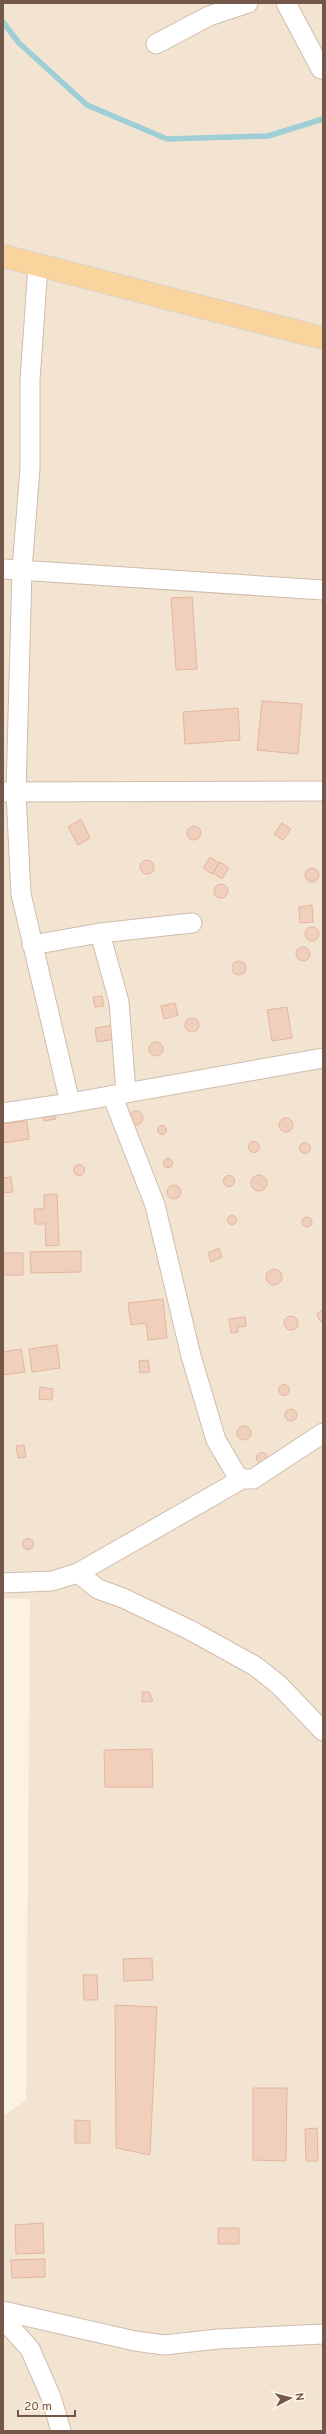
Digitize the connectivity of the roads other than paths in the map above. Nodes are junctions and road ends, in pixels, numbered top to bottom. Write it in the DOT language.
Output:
graph roads {
  1 [pos="248,3"];
  2 [pos="286,3"];
  3 [pos="156,44"];
  4 [pos="321,69"];
  5 [pos="3,256"];
  6 [pos="38,266"];
  7 [pos="323,338"];
  8 [pos="3,569"];
  9 [pos="22,570"];
  10 [pos="323,590"];
  11 [pos="323,790"];
  12 [pos="9,792"];
  13 [pos="192,922"];
  14 [pos="100,933"];
  15 [pos="32,945"];
  16 [pos="323,1058"];
  17 [pos="119,1093"];
  18 [pos="70,1103"];
  19 [pos="3,1113"];
  20 [pos="323,1433"];
  21 [pos="242,1479"];
  22 [pos="78,1573"];
  23 [pos="3,1583"];
  24 [pos="323,1731"];
  25 [pos="3,2311"];
  26 [pos="3,2319"];
  27 [pos="323,2334"];
  28 [pos="61,2431"];
  1 -- 3 [label="street"];
  2 -- 4 [label="street"];
  5 -- 6 [label="main road"];
  6 -- 7 [label="main road"];
  6 -- 9 [label="street"];
  8 -- 9 [label="street"];
  9 -- 10 [label="street"];
  9 -- 12 [label="street"];
  11 -- 12 [label="street"];
  12 -- 15 [label="street"];
  13 -- 14 [label="street"];
  14 -- 15 [label="street"];
  14 -- 17 [label="street"];
  15 -- 18 [label="street"];
  16 -- 17 [label="street"];
  17 -- 18 [label="street"];
  17 -- 21 [label="street"];
  18 -- 19 [label="street"];
  20 -- 21 [label="street"];
  21 -- 22 [label="street"];
  22 -- 23 [label="street"];
  22 -- 24 [label="street"];
  25 -- 27 [label="street"];
  26 -- 28 [label="street"];
}
